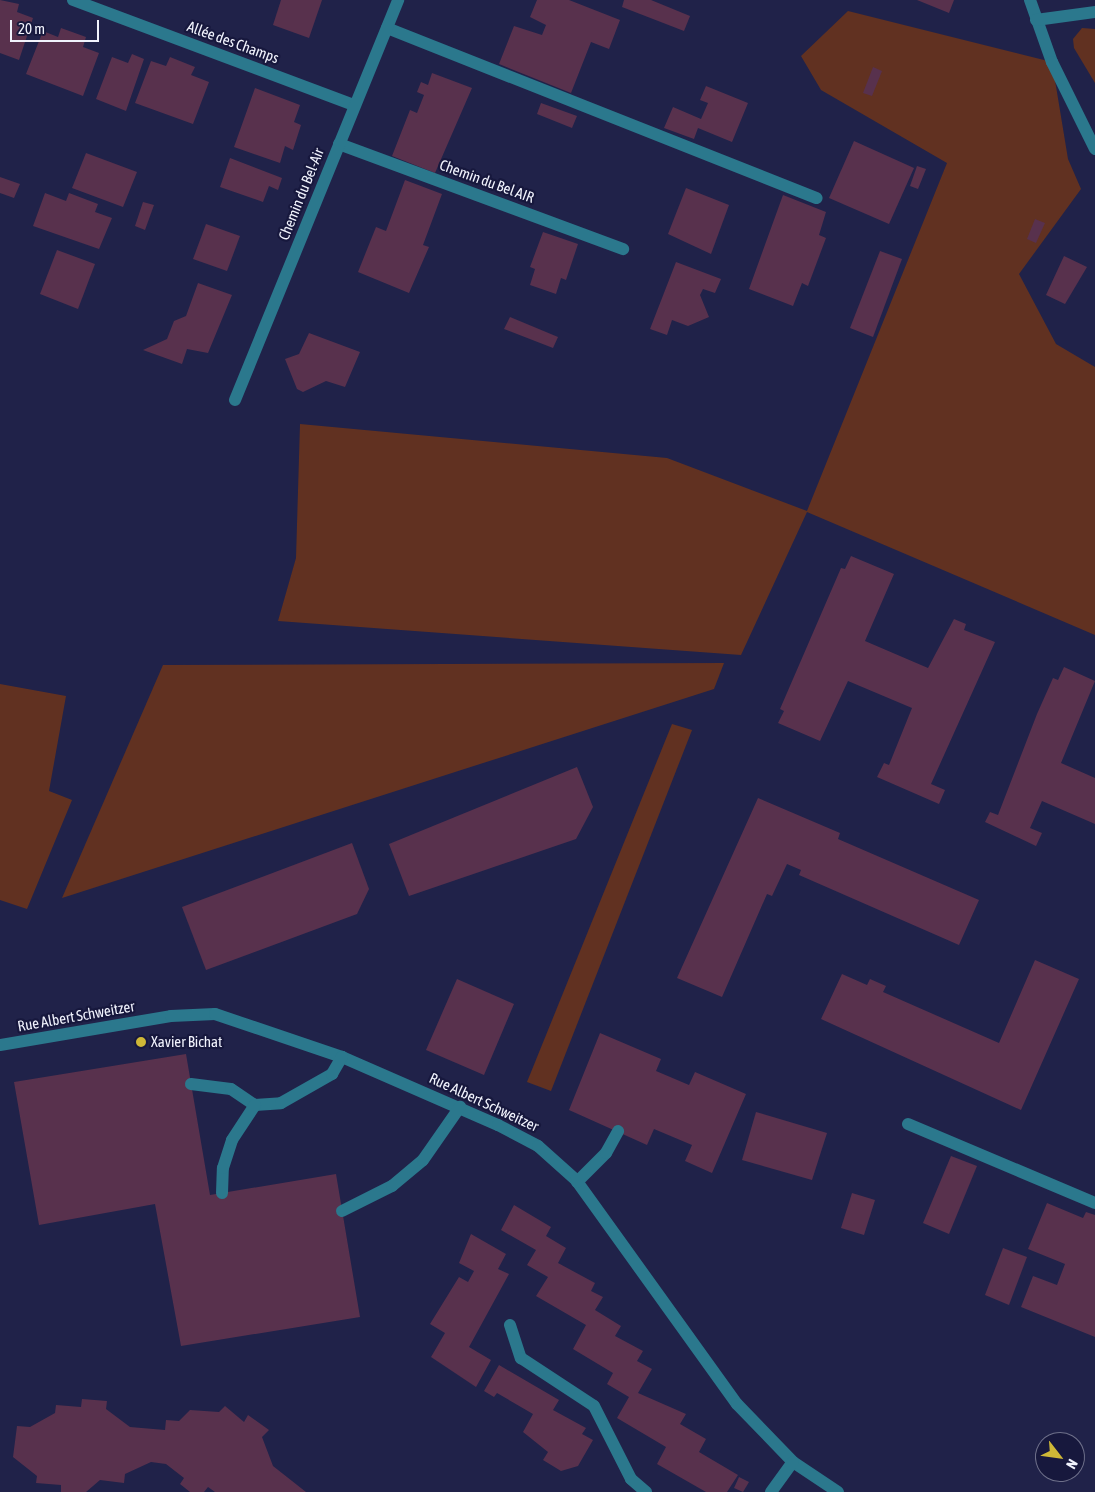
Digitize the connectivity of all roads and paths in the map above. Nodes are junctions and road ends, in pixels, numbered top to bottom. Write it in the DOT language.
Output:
graph roads {
  1 [pos="73,0"];
  2 [pos="398,0"];
  3 [pos="1030,0"];
  4 [pos="1095,12"];
  5 [pos="1036,20"];
  6 [pos="387,28"];
  7 [pos="354,105"];
  8 [pos="339,144"];
  9 [pos="1095,148"];
  10 [pos="817,198"];
  11 [pos="623,248"];
  12 [pos="235,400"];
  13 [pos="0,1045"];
  14 [pos="342,1057"];
  15 [pos="191,1084"];
  16 [pos="255,1105"];
  17 [pos="460,1107"];
  18 [pos="908,1124"];
  19 [pos="618,1131"];
  20 [pos="577,1182"];
  21 [pos="222,1193"];
  22 [pos="1095,1204"];
  23 [pos="342,1211"];
  24 [pos="510,1325"];
  25 [pos="793,1462"];
  26 [pos="646,1492"];
  27 [pos="771,1492"];
  28 [pos="838,1492"];
  1 -- 7 [label="street, Allée des Champs"];
  2 -- 6 [label="street, Chemin du Bel-Air"];
  3 -- 5 [label="street"];
  4 -- 5 [label="street"];
  5 -- 9 [label="street"];
  6 -- 7 [label="street, Chemin du Bel-Air"];
  6 -- 10 [label="street"];
  7 -- 8 [label="street, Chemin du Bel-Air"];
  8 -- 11 [label="street, Chemin du Bel AIR"];
  8 -- 12 [label="street, Chemin du Bel-Air"];
  13 -- 14 [label="street, Rue Albert Schweitzer"];
  14 -- 16 [label="street"];
  14 -- 17 [label="street, Rue Albert Schweitzer"];
  15 -- 16 [label="street"];
  16 -- 21 [label="street"];
  17 -- 20 [label="street, Rue Albert Schweitzer"];
  17 -- 23 [label="street"];
  18 -- 22 [label="street"];
  19 -- 20 [label="street"];
  20 -- 25 [label="street, Rue Albert Schweitzer"];
  24 -- 26 [label="street"];
  25 -- 27 [label="street"];
  25 -- 28 [label="street, Rue Albert Schweitzer"];
}
